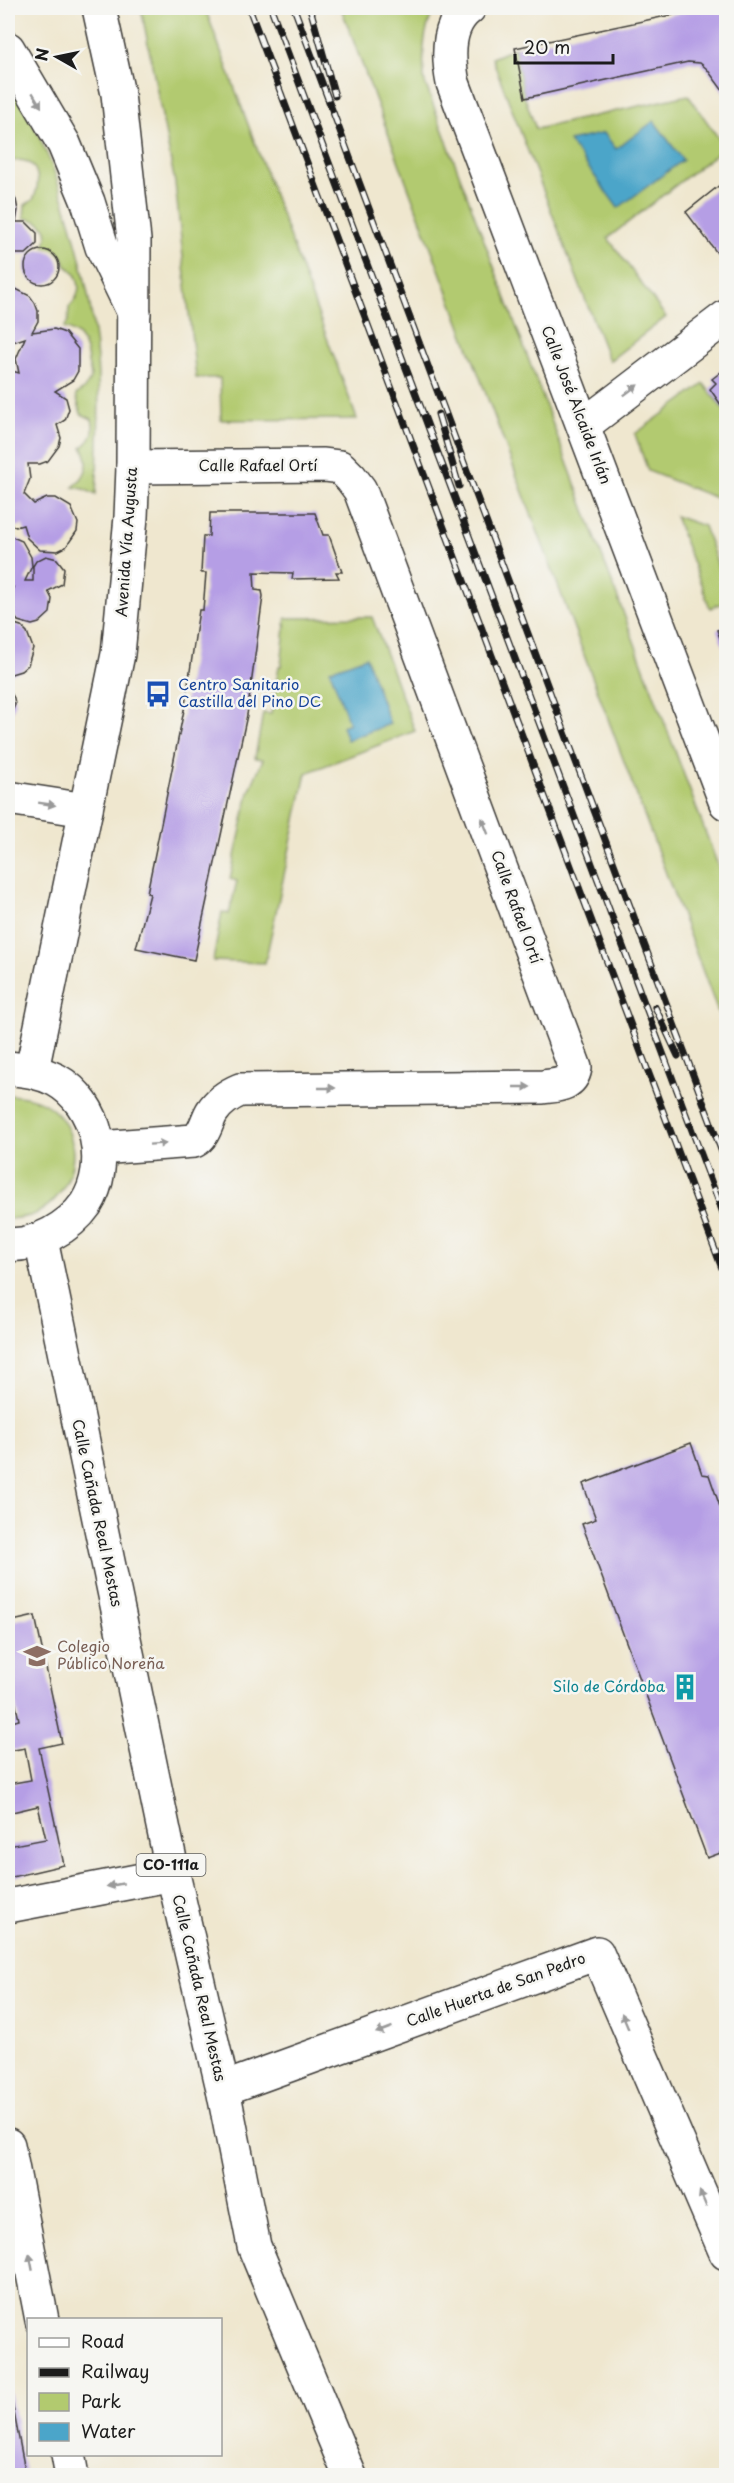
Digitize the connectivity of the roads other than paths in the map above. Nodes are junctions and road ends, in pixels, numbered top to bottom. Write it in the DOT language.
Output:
graph roads {
  1 [pos="99,8"];
  2 [pos="469,8"];
  3 [pos="8,49"];
  4 [pos="134,313"];
  5 [pos="726,317"];
  6 [pos="584,425"];
  7 [pos="134,467"];
  8 [pos="8,798"];
  9 [pos="726,803"];
  10 [pos="86,810"];
  11 [pos="20,1069"];
  12 [pos="99,1149"];
  13 [pos="41,1240"];
  14 [pos="8,1244"];
  15 [pos="173,1874"];
  16 [pos="8,1906"];
  17 [pos="223,2089"];
  18 [pos="8,2145"];
  19 [pos="726,2253"];
  20 [pos="42,2318"];
  21 [pos="68,2456"];
  22 [pos="72,2475"];
  23 [pos="350,2475"];
  1 -- 4 [label="street, Avenida Vía Augusta"];
  2 -- 6 [label="street, Calle José Alcaide Irlán"];
  3 -- 4 [label="street, one-way"];
  4 -- 7 [label="street, Avenida Vía Augusta"];
  6 -- 5 [label="street, one-way"];
  6 -- 9 [label="street, Calle José Alcaide Irlán"];
  7 -- 10 [label="street, Avenida Vía Augusta"];
  12 -- 7 [label="street, Calle Rafael Ortí, one-way"];
  8 -- 10 [label="street, one-way"];
  10 -- 11 [label="street, Avenida Vía Augusta"];
  11 -- 12 [label="street"];
  12 -- 13 [label="street"];
  13 -- 14 [label="street"];
  13 -- 15 [label="street, Calle Cañada Real Mestas / CO-111a"];
  15 -- 16 [label="street, one-way"];
  15 -- 17 [label="street, Calle Cañada Real Mestas / CO-111a"];
  19 -- 17 [label="street, Calle Huerta de San Pedro, one-way"];
  17 -- 23 [label="street, Calle Cañada Real Mestas / CO-111a"];
  20 -- 18 [label="street, one-way"];
  21 -- 22 [label="street"];
}
